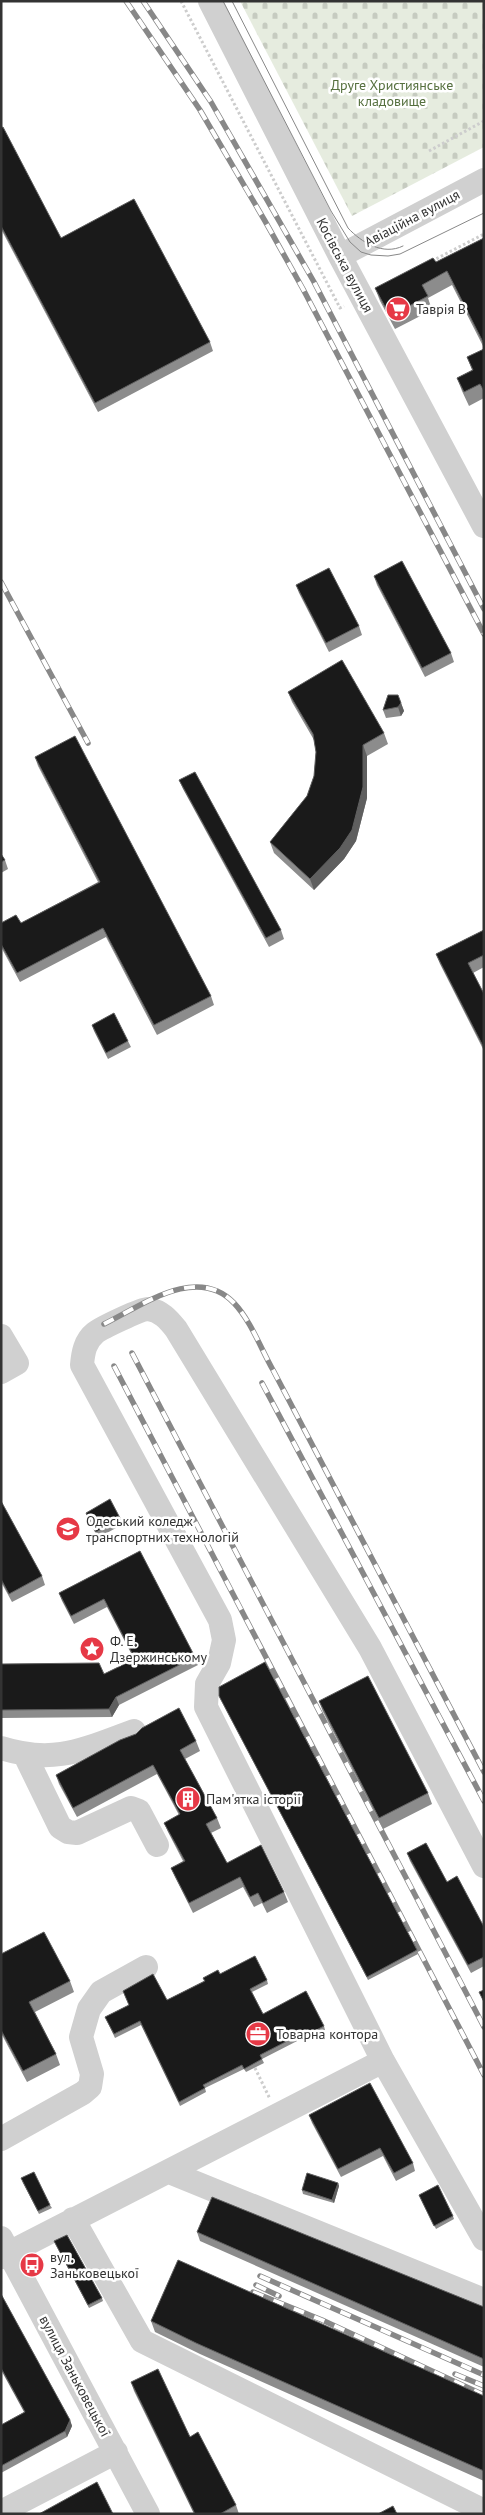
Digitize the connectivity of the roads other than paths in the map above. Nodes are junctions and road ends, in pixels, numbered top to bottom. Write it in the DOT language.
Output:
graph roads {
  1 [pos="210,1"];
  2 [pos="484,180"];
  3 [pos="340,256"];
  4 [pos="484,526"];
  5 [pos="1,1336"];
  6 [pos="9,1368"];
  7 [pos="134,1731"];
  8 [pos="1,1748"];
  9 [pos="25,1755"];
  10 [pos="157,1845"];
  11 [pos="484,1866"];
  12 [pos="146,1967"];
  13 [pos="383,2061"];
  14 [pos="1,2140"];
  15 [pos="169,2172"];
  16 [pos="72,2219"];
  17 [pos="484,2239"];
  18 [pos="4,2249"];
  19 [pos="484,2300"];
  20 [pos="116,2452"];
  21 [pos="484,2511"];
  22 [pos="1,2512"];
  23 [pos="148,2514"];
  1 -- 3 [label="street, Косівська вулиця"];
  2 -- 3 [label="street, Авіаційна вулиця"];
  3 -- 4 [label="street, Косівська вулиця"];
  5 -- 6 [label="street"];
  7 -- 9 [label="street"];
  8 -- 9 [label="street"];
  9 -- 10 [label="street"];
  11 -- 13 [label="street"];
  12 -- 14 [label="street"];
  13 -- 15 [label="street"];
  13 -- 17 [label="street"];
  15 -- 16 [label="street"];
  15 -- 19 [label="street"];
  16 -- 18 [label="street"];
  16 -- 21 [label="street"];
  18 -- 20 [label="street, вулиця Заньковецької"];
  20 -- 22 [label="street"];
  20 -- 23 [label="street, вулиця Заньковецької"];
}
